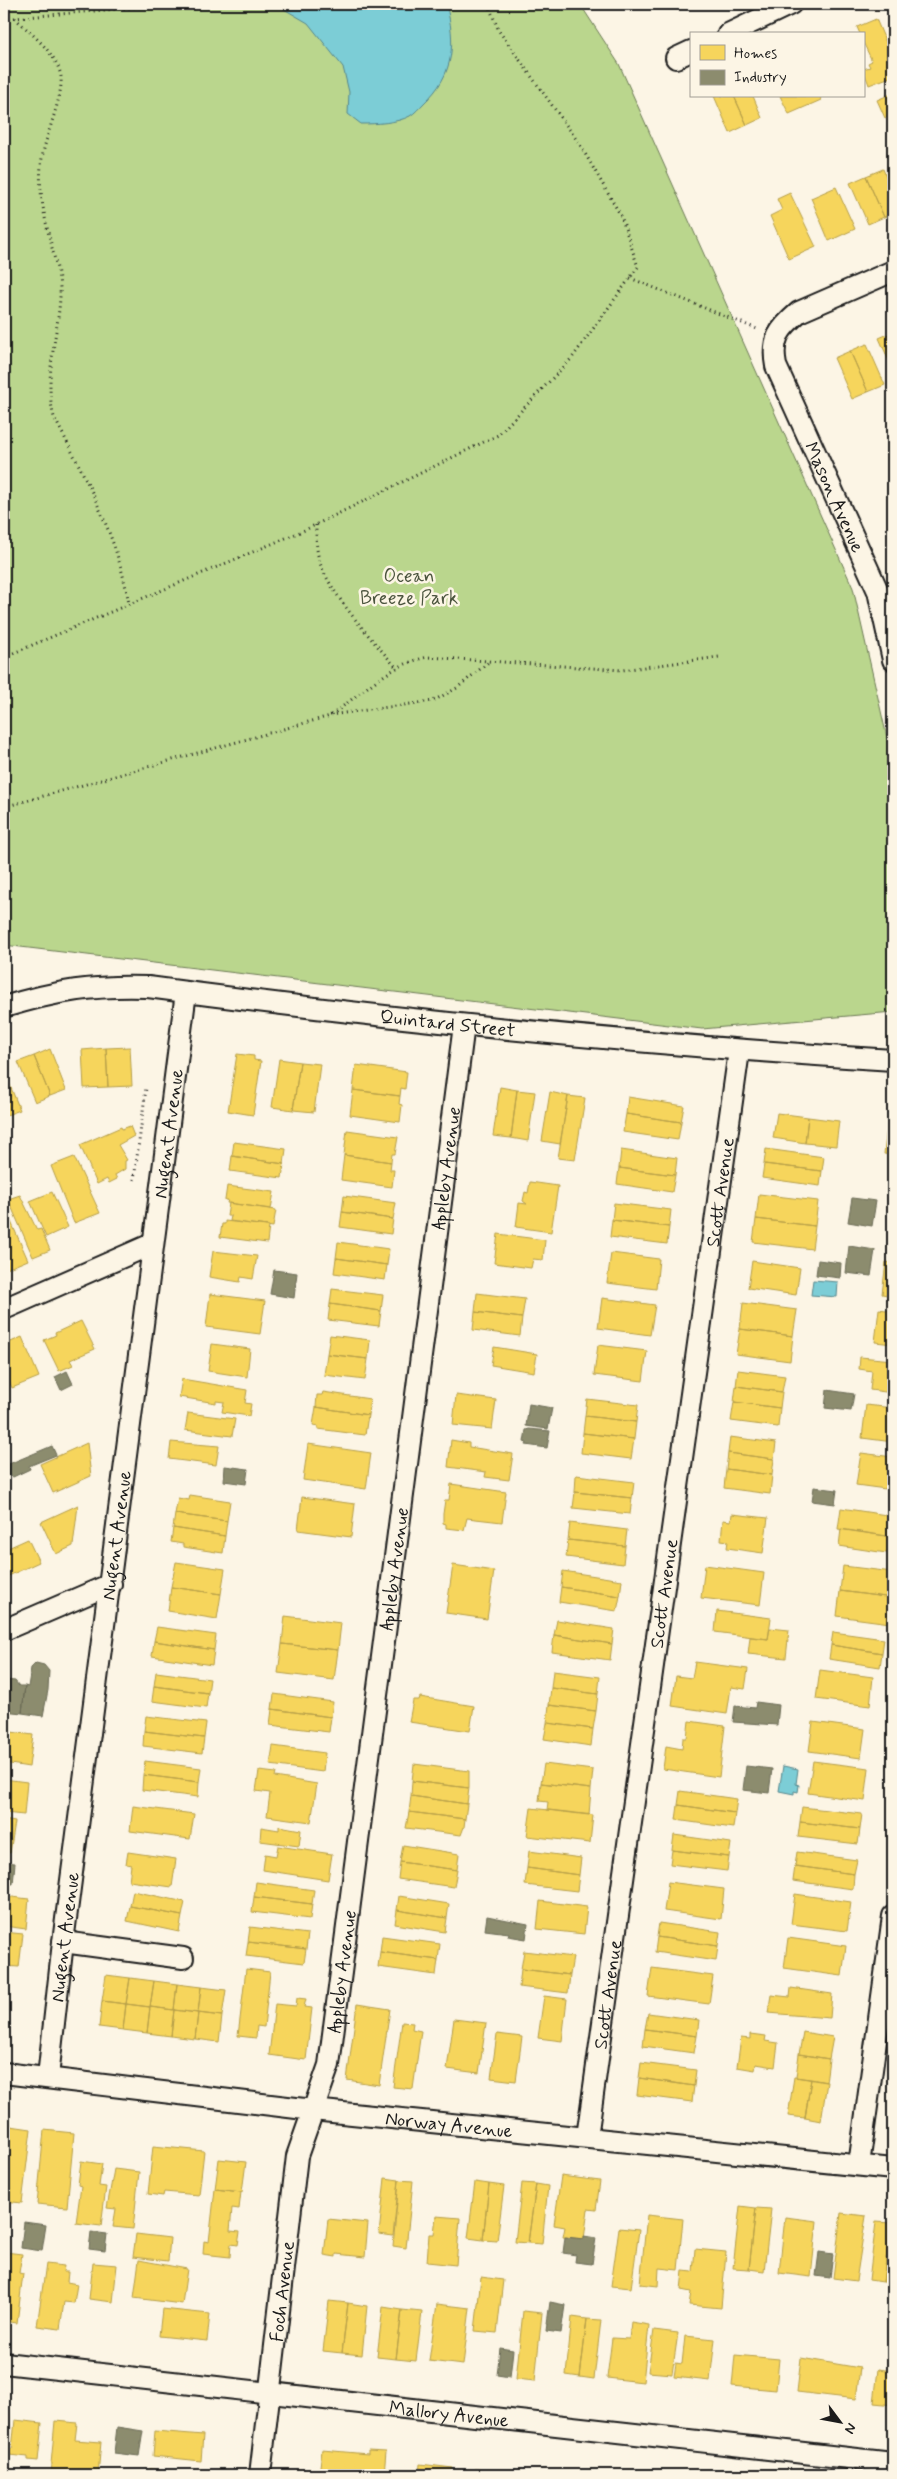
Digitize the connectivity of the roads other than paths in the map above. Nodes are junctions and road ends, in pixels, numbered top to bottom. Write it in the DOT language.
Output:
graph roads {
  1 [pos="791,4"];
  2 [pos="732,32"];
  3 [pos="893,271"];
  4 [pos="886,588"];
  5 [pos="893,660"];
  6 [pos="186,992"];
  7 [pos="4,1007"];
  8 [pos="464,1025"];
  9 [pos="739,1051"];
  10 [pos="893,1060"];
  11 [pos="152,1244"];
  12 [pos="4,1309"];
  13 [pos="111,1584"];
  14 [pos="4,1630"];
  15 [pos="893,1916"];
  16 [pos="63,1942"];
  17 [pos="183,1958"];
  18 [pos="4,2073"];
  19 [pos="48,2077"];
  20 [pos="313,2110"];
  21 [pos="587,2137"];
  22 [pos="859,2165"];
  23 [pos="893,2169"];
  24 [pos="4,2363"];
  25 [pos="269,2393"];
  26 [pos="893,2463"];
  27 [pos="260,2475"];
  1 -- 2 [label="street"];
  3 -- 4 [label="street, Mason Avenue"];
  4 -- 5 [label="street, Mason Avenue"];
  6 -- 7 [label="street, Quintard Street"];
  6 -- 8 [label="street, Quintard Street"];
  6 -- 11 [label="street, Nugent Avenue"];
  8 -- 9 [label="street, Quintard Street"];
  8 -- 20 [label="street, Appleby Avenue"];
  9 -- 10 [label="street, Quintard Street"];
  9 -- 21 [label="street, Scott Avenue"];
  11 -- 12 [label="street"];
  11 -- 13 [label="street, Nugent Avenue"];
  13 -- 14 [label="street"];
  13 -- 16 [label="street, Nugent Avenue"];
  15 -- 22 [label="street"];
  16 -- 17 [label="street"];
  16 -- 19 [label="street, Nugent Avenue"];
  18 -- 19 [label="street, Norway Avenue"];
  19 -- 20 [label="street, Norway Avenue"];
  20 -- 21 [label="street, Norway Avenue"];
  20 -- 25 [label="street, Foch Avenue"];
  21 -- 22 [label="street, Norway Avenue"];
  22 -- 23 [label="street, Norway Avenue"];
  24 -- 25 [label="street, Mallory Avenue"];
  25 -- 26 [label="street, Mallory Avenue"];
  25 -- 27 [label="street, Foch Avenue"];
}
